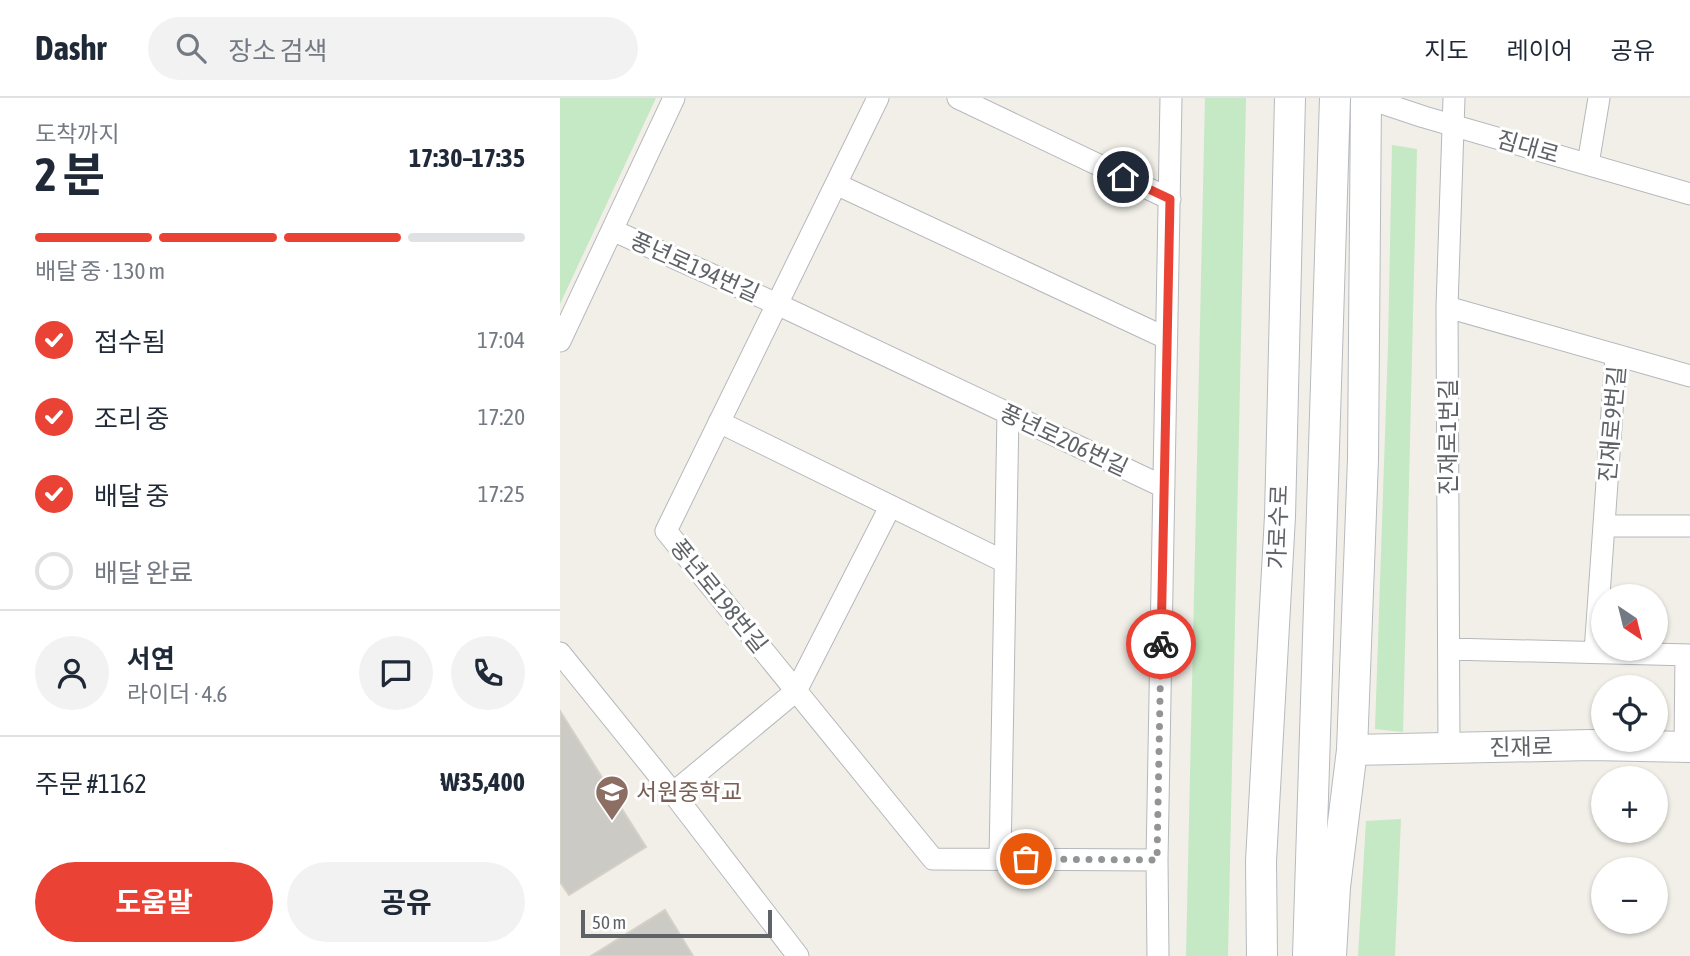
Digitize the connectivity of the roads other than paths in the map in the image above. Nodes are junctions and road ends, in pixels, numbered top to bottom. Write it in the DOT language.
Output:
graph roads {
  1 [pos="674,98"];
  2 [pos="878,98"];
  3 [pos="958,98"];
  4 [pos="1171,98"];
  5 [pos="1290,98"];
  6 [pos="1335,98"];
  7 [pos="1367,98"];
  8 [pos="1454,98"];
  9 [pos="1599,98"];
  10 [pos="1453,126"];
  11 [pos="1588,164"];
  12 [pos="836,184"];
  13 [pos="1690,194"];
  14 [pos="1170,199"];
  15 [pos="612,230"];
  16 [pos="777,304"];
  17 [pos="1447,307"];
  18 [pos="1166,338"];
  19 [pos="560,341"];
  20 [pos="1616,355"];
  21 [pos="1690,376"];
  22 [pos="1008,413"];
  23 [pos="719,422"];
  24 [pos="1164,486"];
  25 [pos="890,507"];
  26 [pos="1604,526"];
  27 [pos="1690,526"];
  28 [pos="1005,562"];
  29 [pos="1600,584"];
  30 [pos="1449,649"];
  31 [pos="1591,652"];
  32 [pos="560,653"];
  33 [pos="1668,654"];
  34 [pos="1688,655"];
  35 [pos="796,691"];
  36 [pos="1687,747"];
  37 [pos="1450,749"];
  38 [pos="1352,750"];
  39 [pos="673,793"];
  40 [pos="1000,859"];
  41 [pos="1157,860"];
  42 [pos="1335,887"];
  43 [pos="798,956"];
  44 [pos="1158,956"];
  45 [pos="1262,956"];
  46 [pos="1308,956"];
  47 [pos="1331,956"];
  1 -- 15 [label="street, 풍년로194번길"];
  2 -- 12 [label="street, 풍년로198번길"];
  3 -- 14 [label="street"];
  4 -- 14 [label="street, 풍년로206번길"];
  5 -- 45 [label="main road, 가로수로"];
  6 -- 46 [label="main road, 가로수로"];
  7 -- 10 [label="street, 짐대로"];
  7 -- 38 [label="main road"];
  8 -- 10 [label="street, 진재로1번길"];
  9 -- 11 [label="street"];
  10 -- 11 [label="street, 짐대로"];
  10 -- 17 [label="street, 진재로1번길"];
  11 -- 13 [label="street, 짐대로"];
  12 -- 16 [label="street, 풍년로198번길"];
  12 -- 18 [label="street"];
  14 -- 18 [label="street, 풍년로206번길"];
  15 -- 16 [label="street, 풍년로194번길"];
  15 -- 19 [label="street, 풍년로194번길"];
  16 -- 22 [label="street, 풍년로206번길"];
  16 -- 23 [label="street, 풍년로198번길"];
  17 -- 20 [label="street"];
  17 -- 30 [label="street, 진재로1번길"];
  18 -- 24 [label="street, 풍년로206번길"];
  20 -- 21 [label="street, 진재로9번길"];
  20 -- 26 [label="street, 진재로9번길"];
  22 -- 24 [label="street, 풍년로206번길"];
  22 -- 28 [label="street"];
  23 -- 25 [label="street"];
  23 -- 35 [label="street, 풍년로198번길"];
  24 -- 41 [label="street, 풍년로206번길"];
  25 -- 28 [label="street"];
  25 -- 35 [label="street"];
  26 -- 27 [label="street"];
  26 -- 29 [label="street, 진재로9번길"];
  28 -- 40 [label="street"];
  30 -- 31 [label="street"];
  30 -- 37 [label="street, 진재로1번길"];
  32 -- 39 [label="street"];
  33 -- 34 [label="street"];
  34 -- 36 [label="street"];
  35 -- 39 [label="street"];
  35 -- 40 [label="street, 풍년로198번길"];
  36 -- 37 [label="main road, 진재로"];
  37 -- 38 [label="main road, 진재로"];
  38 -- 42 [label="main road"];
  39 -- 43 [label="street"];
  40 -- 41 [label="street, 풍년로198번길"];
  41 -- 44 [label="street, 풍년로206번길"];
  42 -- 46 [label="main road"];
  42 -- 47 [label="main road"];
}
